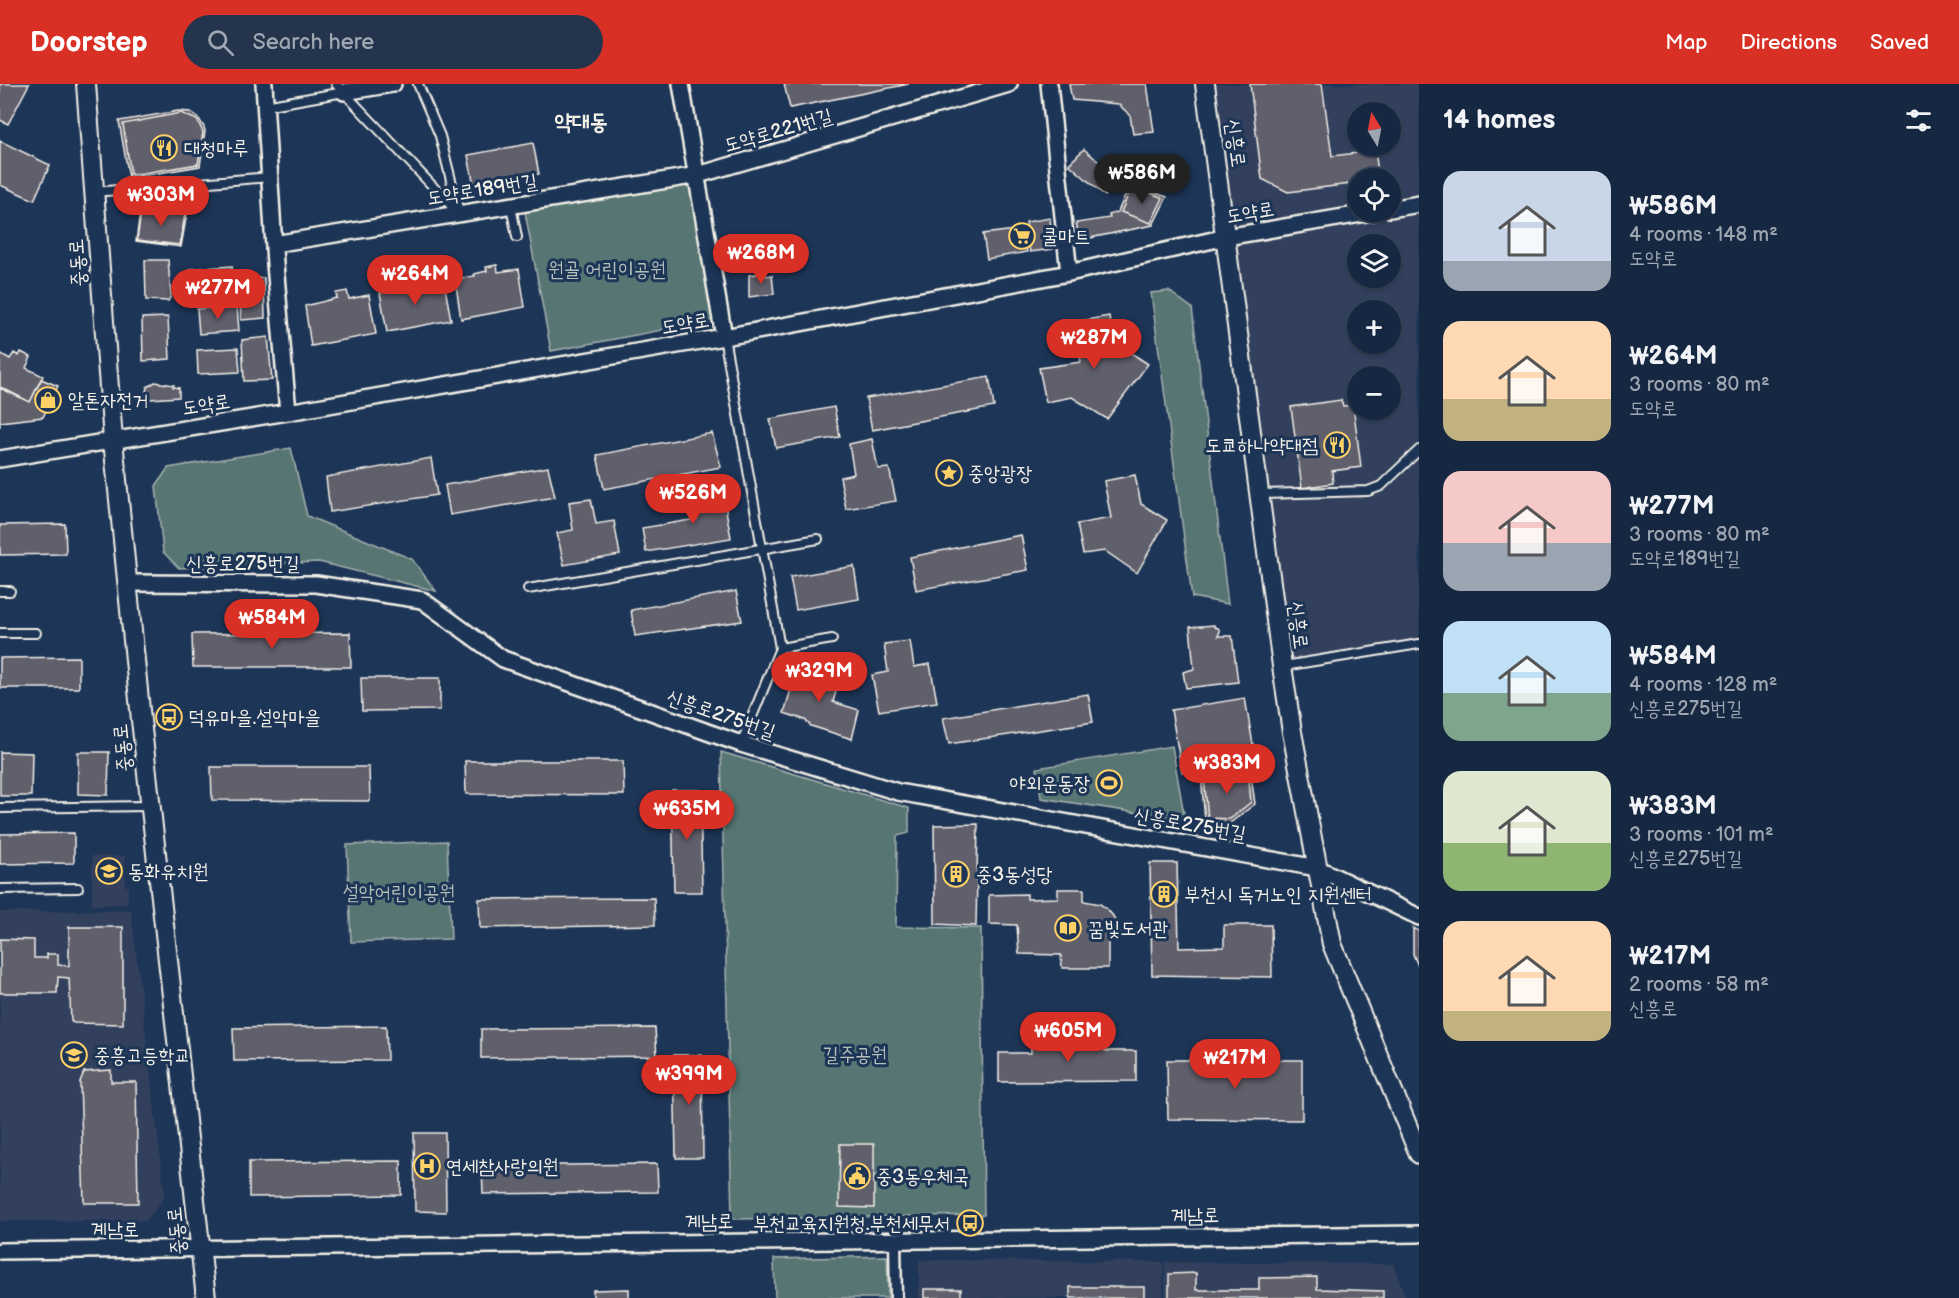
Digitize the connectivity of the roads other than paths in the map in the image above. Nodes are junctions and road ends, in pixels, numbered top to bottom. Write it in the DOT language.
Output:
graph roads {
  1 [pos="86,84"];
  2 [pos="264,84"];
  3 [pos="393,84"];
  4 [pos="418,84"];
  5 [pos="681,84"];
  6 [pos="1009,84"];
  7 [pos="1049,84"];
  8 [pos="1205,84"];
  9 [pos="340,88"];
  10 [pos="266,106"];
  11 [pos="698,175"];
  12 [pos="270,177"];
  13 [pos="94,192"];
  14 [pos="1419,204"];
  15 [pos="511,206"];
  16 [pos="1401,206"];
  17 [pos="459,214"];
  18 [pos="1347,216"];
  19 [pos="517,237"];
  20 [pos="1226,237"];
  21 [pos="274,244"];
  22 [pos="1069,273"];
  23 [pos="724,338"];
  24 [pos="288,412"];
  25 [pos="114,440"];
  26 [pos="1419,450"];
  27 [pos="0,459"];
  28 [pos="1260,494"];
  29 [pos="818,539"];
  30 [pos="762,549"];
  31 [pos="128,583"];
  32 [pos="528,589"];
  33 [pos="0,591"];
  34 [pos="10,591"];
  35 [pos="0,633"];
  36 [pos="36,633"];
  37 [pos="832,639"];
  38 [pos="1419,644"];
  39 [pos="780,648"];
  40 [pos="1282,666"];
  41 [pos="741,744"];
  42 [pos="151,806"];
  43 [pos="0,808"];
  44 [pos="1317,868"];
  45 [pos="78,888"];
  46 [pos="0,889"];
  47 [pos="1419,916"];
  48 [pos="1419,1154"];
  49 [pos="1419,1234"];
  50 [pos="894,1240"];
  51 [pos="201,1250"];
  52 [pos="0,1251"];
  53 [pos="206,1298"];
  54 [pos="896,1298"];
  1 -- 13 [label="street, 중동로"];
  2 -- 10 [label="street"];
  3 -- 9 [label="street"];
  4 -- 17 [label="lane"];
  5 -- 11 [label="street"];
  6 -- 11 [label="street, 도약로221번길"];
  7 -- 22 [label="street"];
  8 -- 20 [label="street, 신흥로"];
  9 -- 10 [label="lane"];
  9 -- 17 [label="lane"];
  10 -- 12 [label="street"];
  11 -- 15 [label="street, 도약로189번길"];
  11 -- 23 [label="street"];
  12 -- 13 [label="lane"];
  12 -- 21 [label="street"];
  13 -- 25 [label="street, 중동로"];
  14 -- 16 [label="street"];
  15 -- 17 [label="street, 도약로189번길"];
  15 -- 19 [label="lane"];
  17 -- 21 [label="street, 도약로189번길"];
  18 -- 20 [label="street, 도약로"];
  20 -- 22 [label="street, 도약로"];
  20 -- 28 [label="street, 신흥로"];
  21 -- 24 [label="street"];
  22 -- 23 [label="street, 도약로"];
  23 -- 24 [label="street, 도약로"];
  23 -- 30 [label="lane"];
  24 -- 25 [label="street, 도약로"];
  25 -- 27 [label="street, 도약로"];
  25 -- 31 [label="street, 중동로"];
  26 -- 28 [label="lane"];
  28 -- 40 [label="street, 신흥로"];
  29 -- 30 [label="lane"];
  30 -- 32 [label="lane"];
  30 -- 39 [label="lane"];
  31 -- 41 [label="street, 신흥로275번길"];
  31 -- 42 [label="street, 중동로"];
  33 -- 34 [label="lane"];
  35 -- 36 [label="lane"];
  37 -- 39 [label="lane"];
  38 -- 40 [label="lane"];
  39 -- 41 [label="lane"];
  40 -- 44 [label="street, 신흥로"];
  41 -- 44 [label="street, 신흥로275번길"];
  42 -- 43 [label="lane"];
  42 -- 51 [label="street, 중동로"];
  44 -- 47 [label="street, 신흥로275번길"];
  44 -- 48 [label="street, 신흥로"];
  45 -- 46 [label="lane"];
  49 -- 50 [label="street, 계남로"];
  50 -- 51 [label="street, 계남로"];
  50 -- 54 [label="street"];
  51 -- 52 [label="street, 계남로"];
  51 -- 53 [label="street, 중동로"];
}
